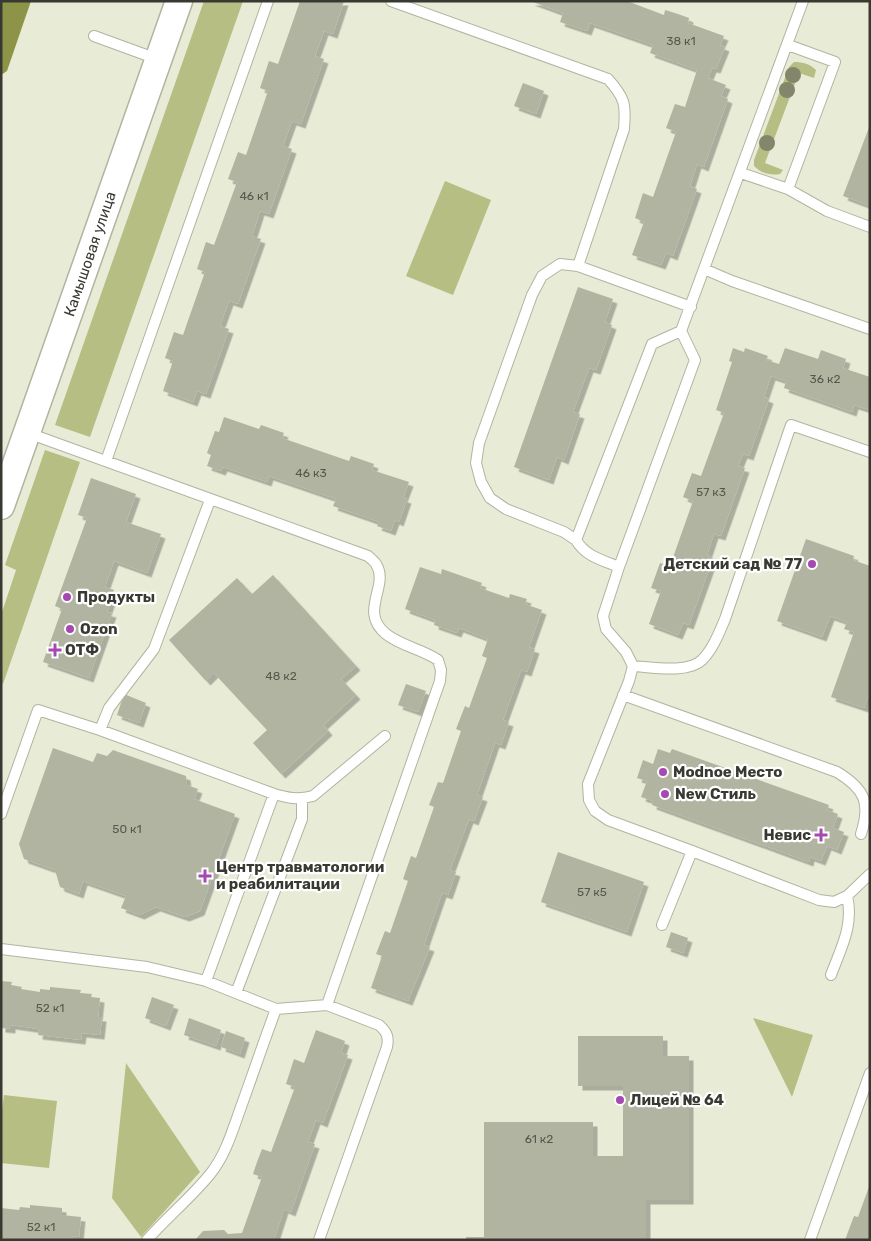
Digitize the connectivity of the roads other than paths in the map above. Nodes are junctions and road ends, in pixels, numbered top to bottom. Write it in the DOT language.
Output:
graph roads {
  1 [pos="179,1"];
  2 [pos="268,1"];
  3 [pos="391,1"];
  4 [pos="803,1"];
  5 [pos="94,36"];
  6 [pos="788,45"];
  7 [pos="158,59"];
  8 [pos="740,172"];
  9 [pos="788,189"];
  10 [pos="870,227"];
  11 [pos="578,266"];
  12 [pos="704,269"];
  13 [pos="691,307"];
  14 [pos="870,329"];
  15 [pos="681,331"];
  16 [pos="28,432"];
  17 [pos="870,452"];
  18 [pos="106,461"];
  19 [pos="210,500"];
  20 [pos="1,506"];
  21 [pos="576,540"];
  22 [pos="619,567"];
  23 [pos="633,666"];
  24 [pos="623,695"];
  25 [pos="100,730"];
  26 [pos="385,736"];
  27 [pos="274,794"];
  28 [pos="302,799"];
  29 [pos="1,814"];
  30 [pos="861,834"];
  31 [pos="692,850"];
  32 [pos="870,874"];
  33 [pos="846,896"];
  34 [pos="662,925"];
  35 [pos="1,949"];
  36 [pos="831,975"];
  37 [pos="206,981"];
  38 [pos="236,993"];
  39 [pos="327,1005"];
  40 [pos="276,1009"];
  41 [pos="870,1073"];
  42 [pos="147,1240"];
  43 [pos="319,1240"];
  44 [pos="810,1240"];
  1 -- 7 [label="street, Камышовая улица"];
  2 -- 18 [label="lane"];
  3 -- 11 [label="lane"];
  4 -- 6 [label="lane"];
  5 -- 7 [label="lane"];
  6 -- 8 [label="lane"];
  6 -- 9 [label="lane"];
  7 -- 16 [label="street, Камышовая улица"];
  8 -- 9 [label="lane"];
  8 -- 12 [label="lane"];
  9 -- 10 [label="lane"];
  11 -- 13 [label="lane"];
  11 -- 21 [label="lane"];
  12 -- 13 [label="lane"];
  12 -- 14 [label="lane"];
  13 -- 15 [label="lane"];
  15 -- 21 [label="lane"];
  15 -- 22 [label="lane"];
  16 -- 18 [label="lane"];
  16 -- 20 [label="street, Камышовая улица"];
  17 -- 23 [label="lane"];
  18 -- 19 [label="lane"];
  19 -- 25 [label="lane"];
  19 -- 39 [label="lane"];
  21 -- 22 [label="lane"];
  22 -- 23 [label="lane"];
  23 -- 24 [label="lane"];
  24 -- 30 [label="lane"];
  24 -- 31 [label="lane"];
  25 -- 27 [label="lane"];
  25 -- 29 [label="lane"];
  26 -- 28 [label="lane"];
  27 -- 28 [label="lane"];
  27 -- 37 [label="lane"];
  28 -- 38 [label="lane"];
  31 -- 33 [label="lane"];
  31 -- 34 [label="lane"];
  32 -- 33 [label="lane"];
  33 -- 36 [label="lane"];
  35 -- 37 [label="lane"];
  37 -- 38 [label="lane"];
  38 -- 40 [label="lane"];
  39 -- 40 [label="lane"];
  39 -- 43 [label="lane"];
  40 -- 42 [label="lane"];
  41 -- 44 [label="lane"];
}
